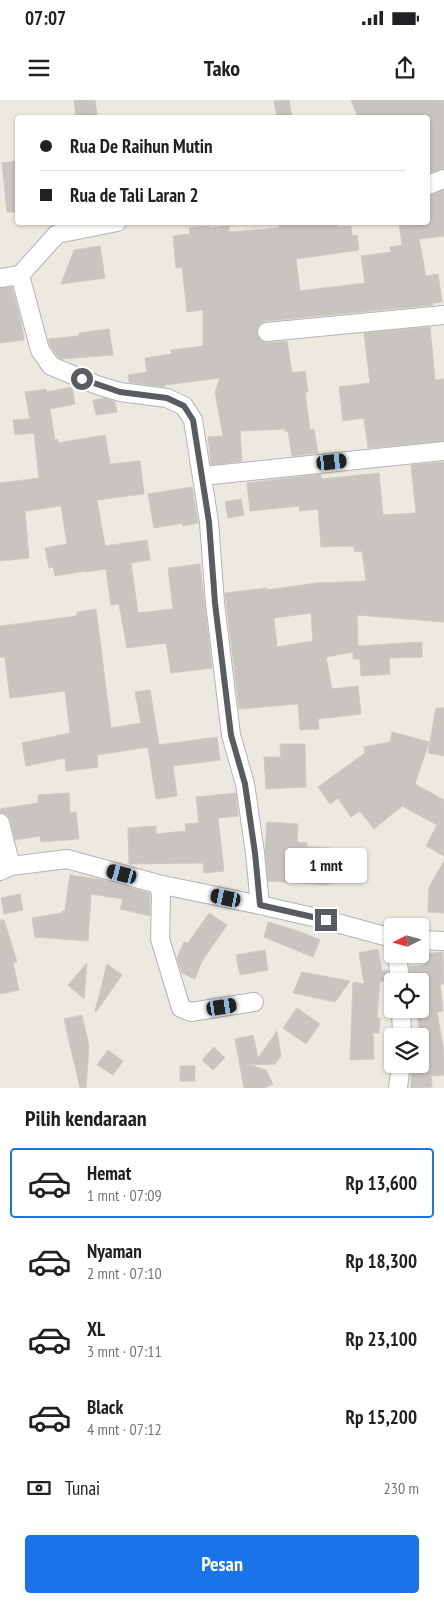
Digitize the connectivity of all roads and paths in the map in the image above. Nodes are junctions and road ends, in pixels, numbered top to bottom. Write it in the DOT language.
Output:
graph roads {
  1 [pos="444,179"];
  2 [pos="430,184"];
  3 [pos="86,225"];
  4 [pos="57,228"];
  5 [pos="20,275"];
  6 [pos="0,278"];
  7 [pos="444,315"];
  8 [pos="267,332"];
  9 [pos="444,451"];
  10 [pos="202,476"];
  11 [pos="0,823"];
  12 [pos="6,868"];
  13 [pos="158,884"];
  14 [pos="260,905"];
  15 [pos="384,936"];
  16 [pos="429,940"];
  17 [pos="444,941"];
  18 [pos="254,1002"];
  19 [pos="400,1073"];
  20 [pos="398,1088"];
  1 -- 2 [label="street"];
  3 -- 4 [label="street"];
  4 -- 5 [label="street"];
  5 -- 6 [label="street"];
  5 -- 10 [label="street"];
  7 -- 8 [label="street"];
  9 -- 10 [label="street"];
  10 -- 14 [label="street"];
  11 -- 12 [label="street"];
  12 -- 13 [label="street"];
  13 -- 14 [label="street"];
  13 -- 18 [label="street"];
  14 -- 15 [label="street"];
  16 -- 17 [label="street"];
  19 -- 20 [label="street"];
}
